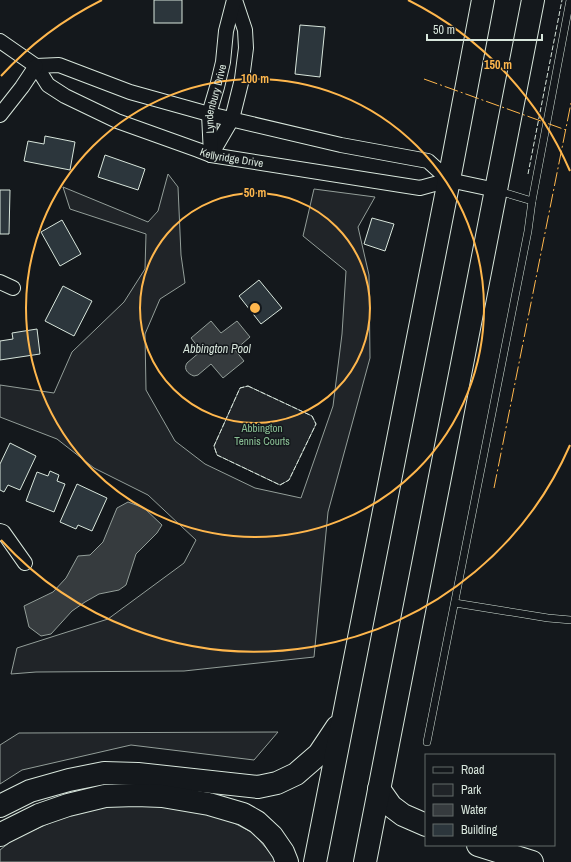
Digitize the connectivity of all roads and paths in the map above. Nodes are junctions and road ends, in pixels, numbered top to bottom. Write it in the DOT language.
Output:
graph roads {
  1 [pos="235,0"];
  2 [pos="483,0"];
  3 [pos="532,0"];
  4 [pos="570,0"];
  5 [pos="0,41"];
  6 [pos="36,66"];
  7 [pos="209,114"];
  8 [pos="0,115"];
  9 [pos="232,119"];
  10 [pos="211,155"];
  11 [pos="448,180"];
  12 [pos="496,190"];
  13 [pos="532,201"];
  14 [pos="0,282"];
  15 [pos="13,288"];
  16 [pos="0,531"];
  17 [pos="26,563"];
  18 [pos="454,603"];
  19 [pos="571,620"];
  20 [pos="343,719"];
  21 [pos="427,742"];
  22 [pos="380,789"];
  23 [pos="0,806"];
  24 [pos="425,825"];
  25 [pos="0,835"];
  26 [pos="481,846"];
  27 [pos="287,862"];
  28 [pos="315,862"];
  29 [pos="366,862"];
  30 [pos="532,862"];
  1 -- 7 [label="street, Lyndenbury Drive"];
  1 -- 9 [label="street, Lyndenbury Drive"];
  2 -- 11 [label="highway"];
  3 -- 12 [label="highway"];
  4 -- 13 [label="lane"];
  5 -- 6 [label="street, Kellyridge Drive"];
  6 -- 7 [label="street"];
  6 -- 8 [label="street"];
  6 -- 10 [label="street, Kellyridge Drive"];
  7 -- 9 [label="street"];
  7 -- 10 [label="street, Lyndenbury Drive"];
  9 -- 10 [label="street, Lyndenbury Drive"];
  9 -- 11 [label="street"];
  10 -- 11 [label="street, Kellyridge Drive"];
  11 -- 12 [label="street, Kellyridge Drive"];
  11 -- 20 [label="highway"];
  12 -- 13 [label="lane"];
  12 -- 22 [label="highway"];
  13 -- 18 [label="lane"];
  14 -- 15 [label="street"];
  16 -- 17 [label="street"];
  18 -- 19 [label="lane"];
  18 -- 21 [label="lane"];
  20 -- 23 [label="highway"];
  20 -- 28 [label="highway"];
  22 -- 24 [label="highway"];
  22 -- 29 [label="highway"];
  25 -- 27 [label="highway"];
  26 -- 30 [label="highway"];
}
